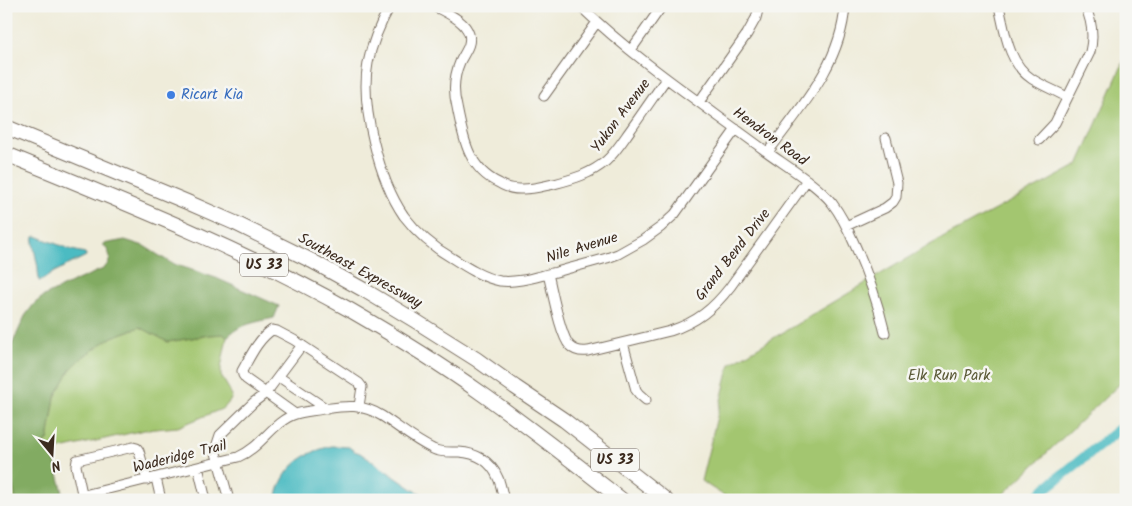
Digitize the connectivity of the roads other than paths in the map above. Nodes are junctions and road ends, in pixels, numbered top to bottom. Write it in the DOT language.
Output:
graph roads {
  1 [pos="390,6"];
  2 [pos="434,6"];
  3 [pos="580,6"];
  4 [pos="662,6"];
  5 [pos="759,6"];
  6 [pos="845,6"];
  7 [pos="998,6"];
  8 [pos="1085,6"];
  9 [pos="597,22"];
  10 [pos="631,50"];
  11 [pos="666,79"];
  12 [pos="544,96"];
  13 [pos="1067,97"];
  14 [pos="699,102"];
  15 [pos="6,127"];
  16 [pos="736,129"];
  17 [pos="886,138"];
  18 [pos="1039,140"];
  19 [pos="768,152"];
  20 [pos="8,155"];
  21 [pos="807,180"];
  22 [pos="846,226"];
  23 [pos="548,274"];
  24 [pos="885,333"];
  25 [pos="624,343"];
  26 [pos="302,346"];
  27 [pos="278,377"];
  28 [pos="266,393"];
  29 [pos="646,400"];
  30 [pos="359,406"];
  31 [pos="327,409"];
  32 [pos="295,414"];
  33 [pos="219,462"];
  34 [pos="198,467"];
  35 [pos="152,479"];
  36 [pos="83,499"];
  37 [pos="161,500"];
  38 [pos="206,500"];
  39 [pos="229,500"];
  40 [pos="504,500"];
  41 [pos="622,500"];
  42 [pos="666,500"];
  1 -- 23 [label="street, Nile Avenue"];
  2 -- 11 [label="street, Yukon Avenue"];
  3 -- 9 [label="street, Hendron Road"];
  4 -- 10 [label="street"];
  5 -- 14 [label="street"];
  6 -- 19 [label="street"];
  7 -- 13 [label="street"];
  8 -- 13 [label="street"];
  9 -- 10 [label="street, Hendron Road"];
  9 -- 12 [label="street"];
  10 -- 11 [label="street, Hendron Road"];
  11 -- 14 [label="street, Hendron Road"];
  13 -- 18 [label="street"];
  14 -- 16 [label="street, Hendron Road"];
  15 -- 42 [label="highway, Southeast Expressway / US 33"];
  16 -- 19 [label="street, Hendron Road"];
  16 -- 23 [label="street, Nile Avenue"];
  17 -- 22 [label="street"];
  19 -- 21 [label="street, Hendron Road"];
  20 -- 41 [label="highway, US 33"];
  21 -- 22 [label="street, Hendron Road"];
  21 -- 25 [label="street, Grand Bend Drive"];
  22 -- 24 [label="street, Hendron Road"];
  23 -- 25 [label="street, Grand Bend Drive"];
  25 -- 29 [label="street"];
  26 -- 27 [label="street"];
  26 -- 28 [label="street"];
  26 -- 30 [label="street"];
  27 -- 28 [label="street"];
  27 -- 31 [label="street"];
  28 -- 32 [label="street"];
  28 -- 33 [label="street"];
  30 -- 31 [label="street, Waderidge Trail"];
  30 -- 40 [label="street, Waderidge Trail"];
  31 -- 32 [label="street, Waderidge Trail"];
  32 -- 33 [label="street, Waderidge Trail"];
  33 -- 34 [label="street, Waderidge Trail"];
  33 -- 39 [label="street"];
  34 -- 35 [label="street, Waderidge Trail"];
  34 -- 38 [label="street"];
  35 -- 36 [label="street, Waderidge Trail"];
  35 -- 36 [label="street"];
  35 -- 37 [label="street"];
}
